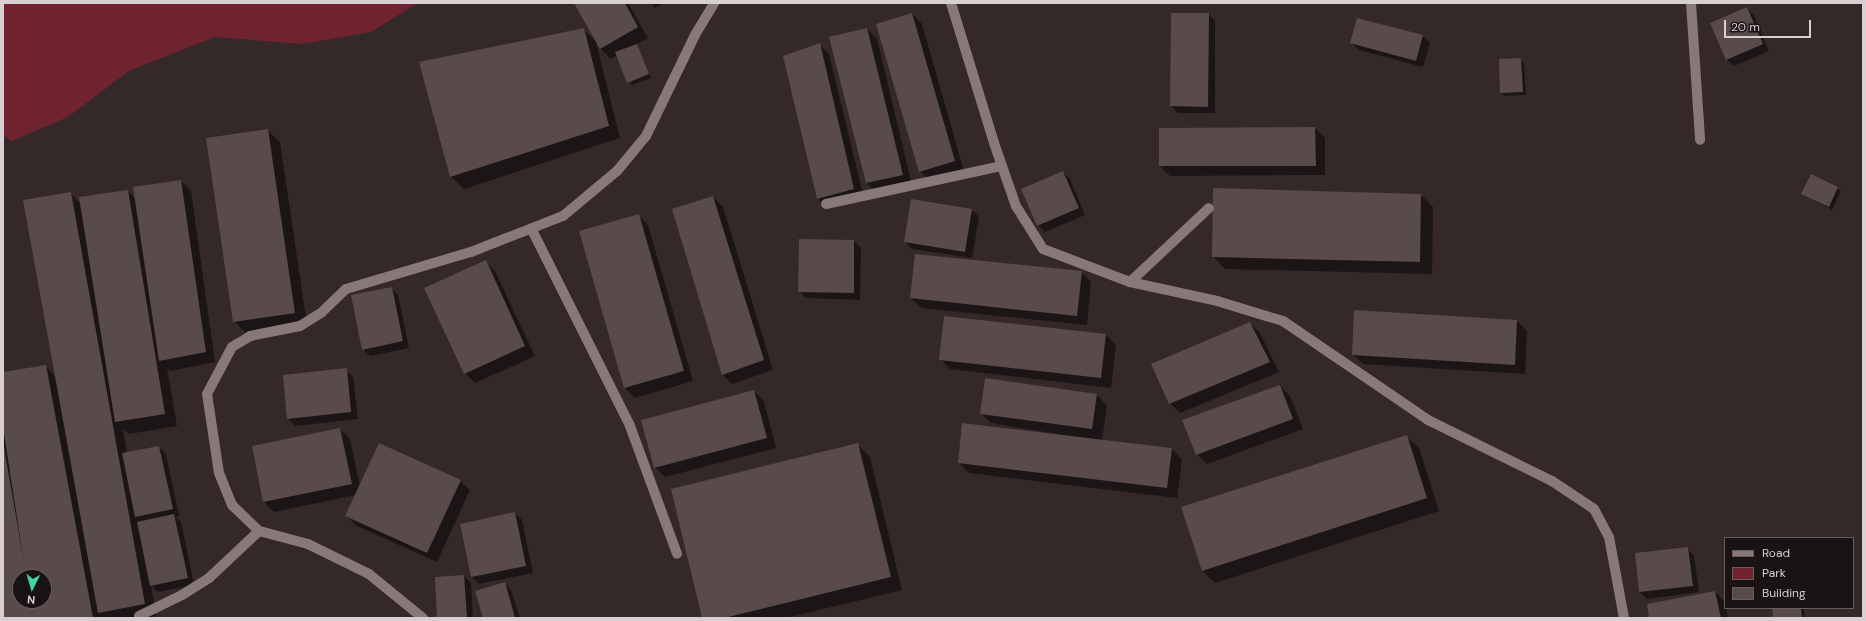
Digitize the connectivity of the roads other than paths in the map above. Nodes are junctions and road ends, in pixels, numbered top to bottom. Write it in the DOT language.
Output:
graph roads {
  1 [pos="714,3"];
  2 [pos="951,3"];
  3 [pos="1691,3"];
  4 [pos="1700,140"];
  5 [pos="1002,166"];
  6 [pos="826,204"];
  7 [pos="1209,208"];
  8 [pos="532,230"];
  9 [pos="1130,282"];
  10 [pos="260,531"];
  11 [pos="677,554"];
  12 [pos="139,616"];
  13 [pos="423,618"];
  14 [pos="1624,618"];
  1 -- 8 [label="street"];
  2 -- 5 [label="street"];
  3 -- 4 [label="street"];
  5 -- 6 [label="street"];
  5 -- 9 [label="street"];
  7 -- 9 [label="street"];
  8 -- 10 [label="street"];
  8 -- 11 [label="street"];
  9 -- 14 [label="street"];
  10 -- 12 [label="street"];
  10 -- 13 [label="street"];
}
